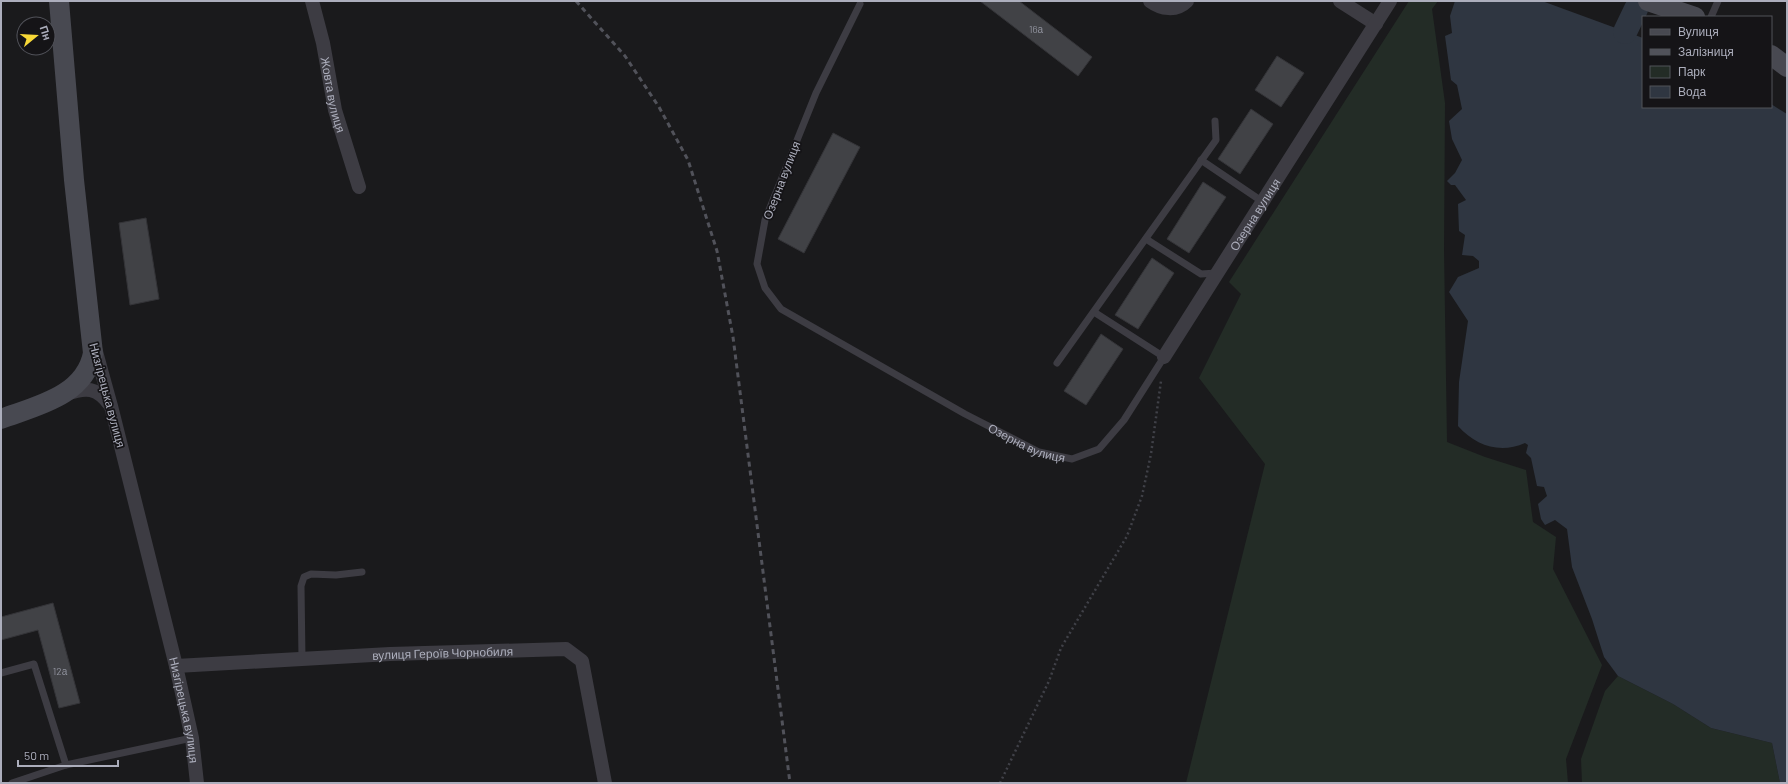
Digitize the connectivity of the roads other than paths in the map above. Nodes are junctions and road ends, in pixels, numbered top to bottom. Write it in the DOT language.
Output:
graph roads {
  1 [pos="59,1"];
  2 [pos="312,1"];
  3 [pos="1150,1"];
  4 [pos="1187,1"];
  5 [pos="1340,1"];
  6 [pos="1390,1"];
  7 [pos="1648,1"];
  8 [pos="1718,1"];
  9 [pos="860,4"];
  10 [pos="1692,16"];
  11 [pos="1711,16"];
  12 [pos="1376,24"];
  13 [pos="1772,56"];
  14 [pos="1787,67"];
  15 [pos="1215,121"];
  16 [pos="1202,160"];
  17 [pos="359,187"];
  18 [pos="1263,202"];
  19 [pos="1146,239"];
  20 [pos="1218,273"];
  21 [pos="1094,312"];
  22 [pos="92,340"];
  23 [pos="1164,357"];
  24 [pos="1057,363"];
  25 [pos="62,396"];
  26 [pos="111,406"];
  27 [pos="1,419"];
  28 [pos="362,572"];
  29 [pos="302,659"];
  30 [pos="176,666"];
  31 [pos="1,673"];
  32 [pos="192,738"];
  33 [pos="66,765"];
  34 [pos="12,783"];
  35 [pos="197,783"];
  36 [pos="605,783"];
  1 -- 22 [label="main road, Низгірецька вулиця"];
  2 -- 17 [label="street, Жовта вулиця"];
  3 -- 4 [label="street"];
  5 -- 12 [label="street"];
  6 -- 12 [label="street, Озерна вулиця"];
  7 -- 10 [label="main road"];
  8 -- 11 [label="lane"];
  9 -- 23 [label="lane, Озерна вулиця"];
  12 -- 18 [label="street, Озерна вулиця"];
  13 -- 14 [label="main road"];
  15 -- 16 [label="lane"];
  16 -- 18 [label="lane"];
  16 -- 19 [label="lane"];
  18 -- 20 [label="street, Озерна вулиця"];
  19 -- 20 [label="lane"];
  19 -- 21 [label="lane"];
  20 -- 23 [label="street, Озерна вулиця"];
  21 -- 23 [label="lane"];
  21 -- 24 [label="lane"];
  22 -- 25 [label="main road"];
  22 -- 26 [label="street, Низгірецька вулиця"];
  25 -- 26 [label="street"];
  25 -- 27 [label="main road"];
  26 -- 30 [label="street, Низгірецька вулиця"];
  28 -- 29 [label="lane"];
  29 -- 30 [label="street, вулиця Героїв Чорнобиля"];
  29 -- 36 [label="street, вулиця Героїв Чорнобиля"];
  30 -- 32 [label="street, Низгірецька вулиця"];
  31 -- 33 [label="lane"];
  32 -- 33 [label="lane"];
  32 -- 35 [label="street, Низгірецька вулиця"];
  33 -- 34 [label="lane"];
}
